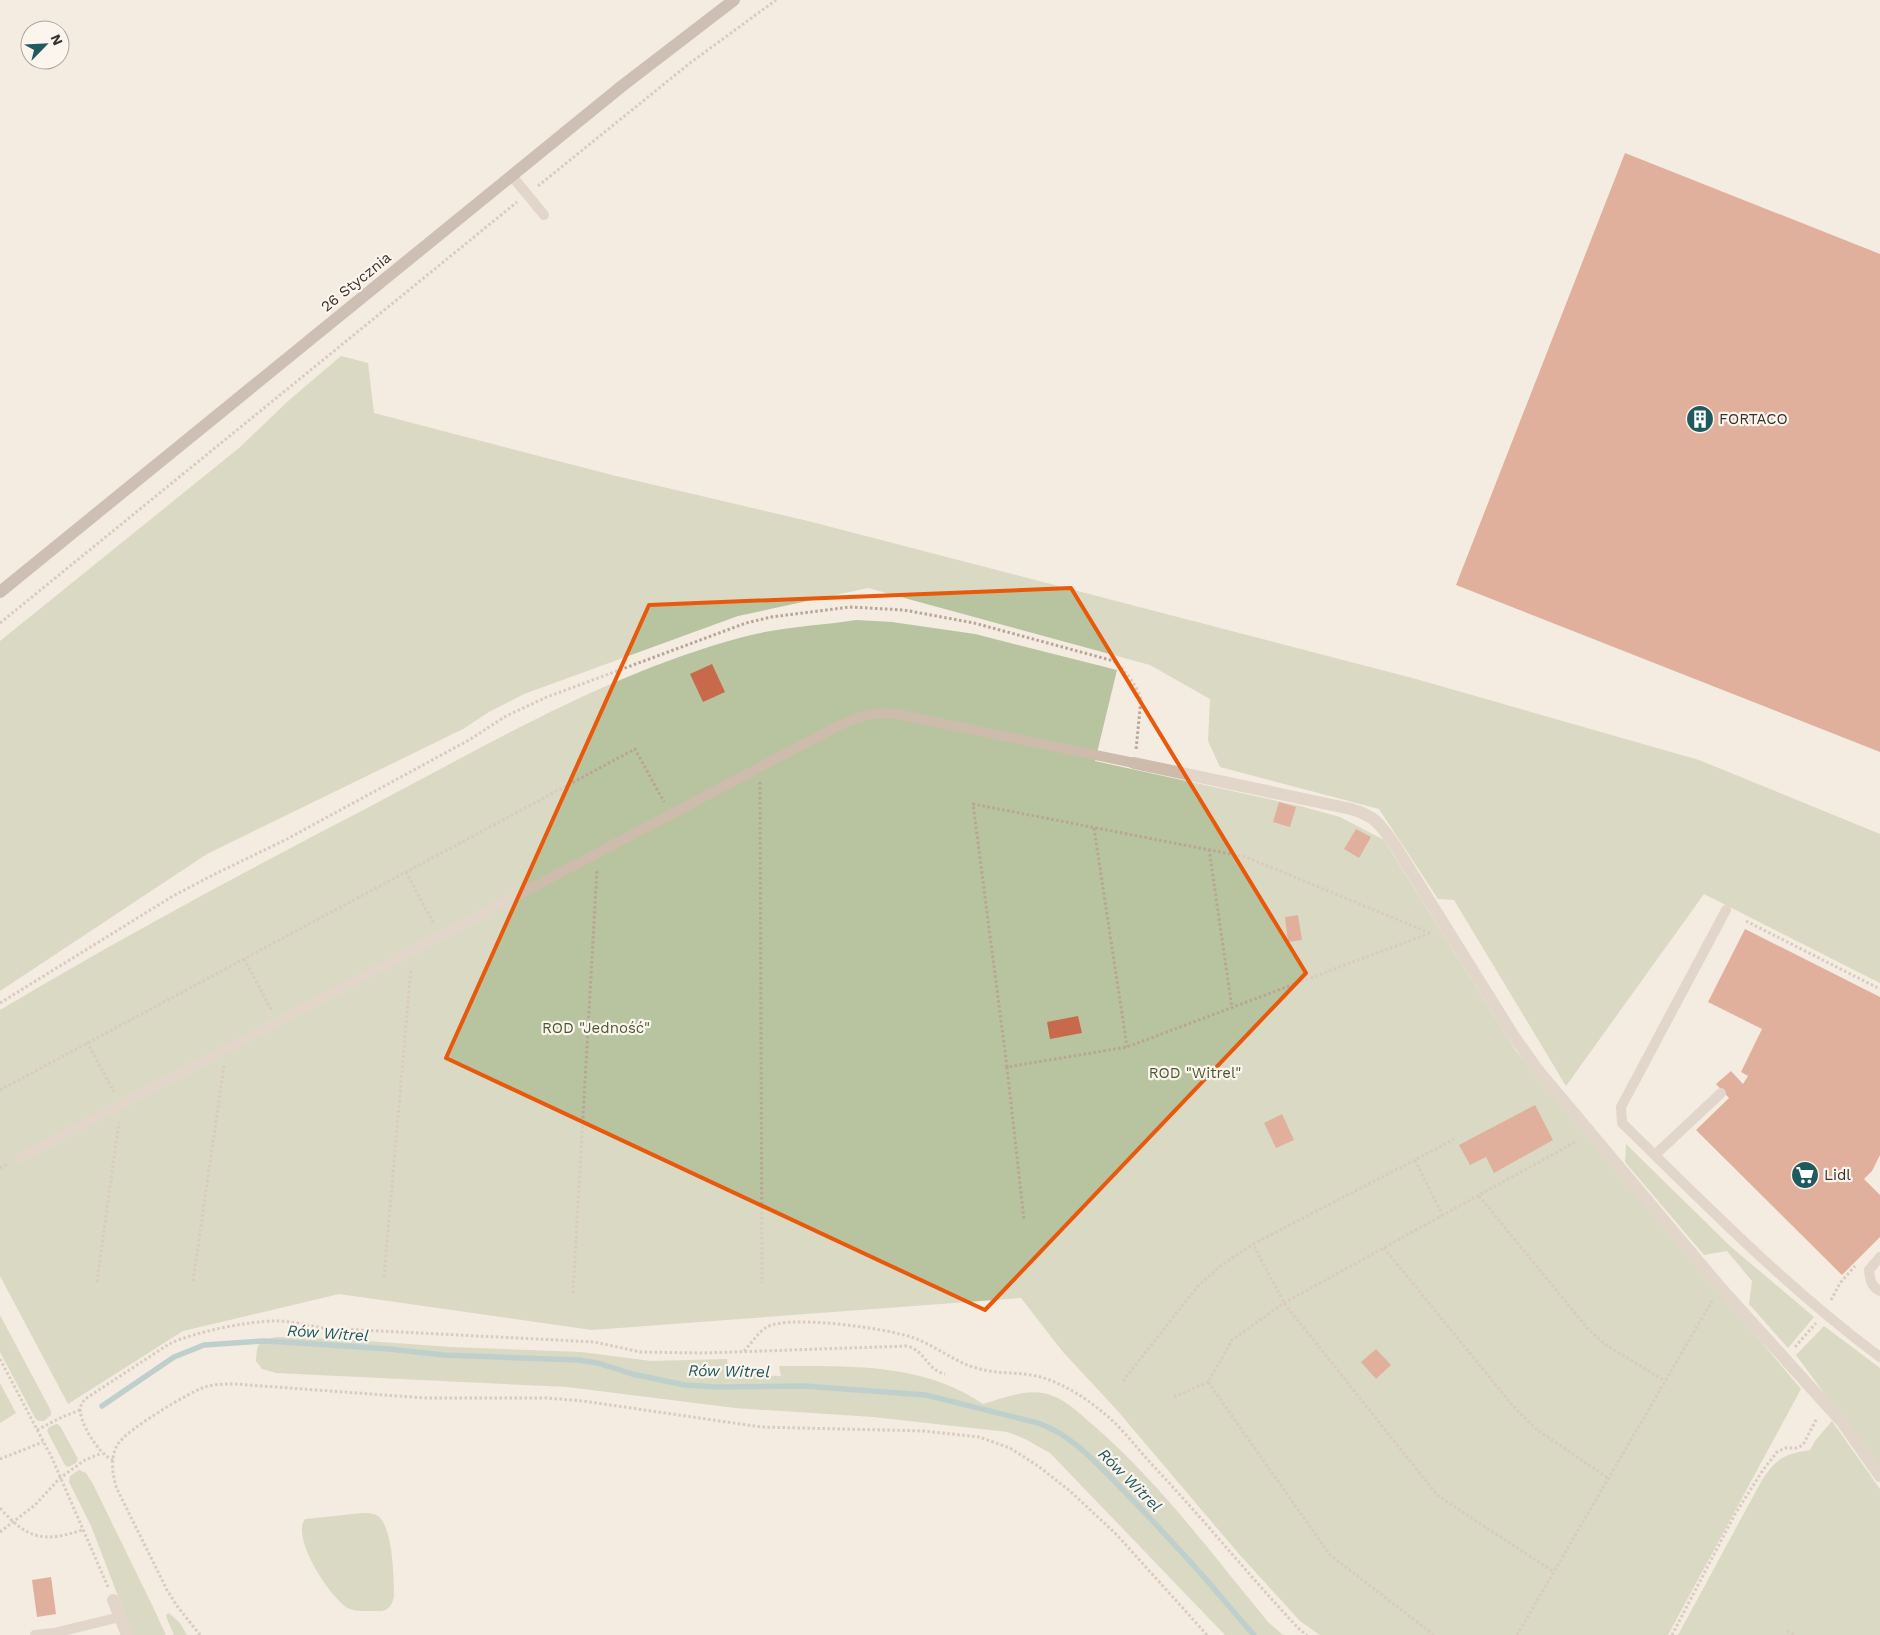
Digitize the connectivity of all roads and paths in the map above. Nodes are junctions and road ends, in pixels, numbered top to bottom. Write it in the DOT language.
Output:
graph roads {
  1 [pos="734,0"];
  2 [pos="776,0"];
  3 [pos="512,176"];
  4 [pos="527,194"];
  5 [pos="544,215"];
  6 [pos="0,592"];
  7 [pos="0,623"];
  8 [pos="1134,763"];
  9 [pos="760,766"];
  10 [pos="670,814"];
  11 [pos="1094,828"];
  12 [pos="1209,850"];
  13 [pos="598,852"];
  14 [pos="406,872"];
  15 [pos="1726,910"];
  16 [pos="1746,921"];
  17 [pos="1446,927"];
  18 [pos="1430,934"];
  19 [pos="440,936"];
  20 [pos="413,950"];
  21 [pos="244,958"];
  22 [pos="1880,989"];
  23 [pos="0,1003"];
  24 [pos="1232,1008"];
  25 [pos="278,1021"];
  26 [pos="87,1042"];
  27 [pos="1127,1047"];
  28 [pos="227,1048"];
  29 [pos="1007,1067"];
  30 [pos="0,1090"];
  31 [pos="1721,1093"];
  32 [pos="121,1105"];
  33 [pos="1591,1134"];
  34 [pos="1454,1139"];
  35 [pos="1655,1154"];
  36 [pos="20,1158"];
  37 [pos="1415,1160"];
  38 [pos="1479,1196"];
  39 [pos="1443,1216"];
  40 [pos="1024,1220"];
  41 [pos="1253,1244"];
  42 [pos="1384,1248"];
  43 [pos="1880,1257"];
  44 [pos="384,1277"];
  45 [pos="193,1281"];
  46 [pos="97,1282"];
  47 [pos="762,1283"];
  48 [pos="1720,1287"];
  49 [pos="1880,1291"];
  50 [pos="573,1292"];
  51 [pos="1284,1304"];
  52 [pos="744,1352"];
  53 [pos="1880,1358"];
  54 [pos="0,1359"];
  55 [pos="945,1374"];
  56 [pos="1123,1381"];
  57 [pos="1665,1381"];
  58 [pos="1208,1382"];
  59 [pos="1174,1397"];
  60 [pos="1824,1402"];
  61 [pos="80,1410"];
  62 [pos="37,1430"];
  63 [pos="43,1442"];
  64 [pos="102,1454"];
  65 [pos="0,1459"];
  66 [pos="113,1460"];
  67 [pos="1880,1476"];
  68 [pos="60,1478"];
  69 [pos="1608,1478"];
  70 [pos="0,1508"];
  71 [pos="13,1522"];
  72 [pos="82,1530"];
  73 [pos="0,1532"];
  74 [pos="1554,1572"];
  75 [pos="113,1600"];
  76 [pos="120,1617"];
  77 [pos="1787,1631"];
  78 [pos="54,1634"];
  79 [pos="35,1635"];
  80 [pos="127,1635"];
  81 [pos="200,1635"];
  82 [pos="1207,1635"];
  83 [pos="1307,1635"];
  84 [pos="1434,1635"];
  85 [pos="1517,1635"];
  86 [pos="1672,1635"];
  87 [pos="1795,1635"];
  1 -- 3 [label="street, 26 Stycznia"];
  2 -- 4 [label="path"];
  3 -- 4 [label="lane"];
  3 -- 6 [label="street, 26 Stycznia"];
  4 -- 5 [label="lane"];
  4 -- 7 [label="path"];
  8 -- 9 [label="lane"];
  8 -- 17 [label="street"];
  8 -- 23 [label="path"];
  9 -- 10 [label="lane"];
  9 -- 47 [label="path"];
  10 -- 13 [label="lane"];
  10 -- 14 [label="path"];
  11 -- 12 [label="path"];
  11 -- 27 [label="path"];
  11 -- 29 [label="path"];
  12 -- 18 [label="path"];
  12 -- 24 [label="path"];
  13 -- 19 [label="lane"];
  13 -- 50 [label="path"];
  14 -- 19 [label="path"];
  14 -- 21 [label="path"];
  15 -- 35 [label="lane"];
  16 -- 22 [label="path"];
  17 -- 18 [label="path"];
  17 -- 33 [label="street"];
  18 -- 24 [label="path"];
  19 -- 20 [label="lane"];
  20 -- 25 [label="lane"];
  20 -- 44 [label="path"];
  21 -- 25 [label="path"];
  21 -- 26 [label="path"];
  24 -- 27 [label="path"];
  25 -- 28 [label="lane"];
  26 -- 30 [label="path"];
  26 -- 32 [label="path"];
  27 -- 29 [label="path"];
  28 -- 32 [label="lane"];
  28 -- 45 [label="path"];
  29 -- 40 [label="path"];
  31 -- 35 [label="lane"];
  32 -- 36 [label="lane"];
  32 -- 46 [label="path"];
  33 -- 38 [label="path"];
  33 -- 48 [label="street"];
  34 -- 37 [label="path"];
  35 -- 53 [label="lane"];
  37 -- 39 [label="path"];
  37 -- 41 [label="path"];
  38 -- 39 [label="path"];
  38 -- 57 [label="path"];
  39 -- 42 [label="path"];
  41 -- 51 [label="path"];
  41 -- 56 [label="path"];
  42 -- 51 [label="path"];
  42 -- 69 [label="path"];
  43 -- 49 [label="lane"];
  48 -- 57 [label="path"];
  48 -- 60 [label="street"];
  51 -- 58 [label="path"];
  51 -- 74 [label="path"];
  52 -- 55 [label="path"];
  52 -- 61 [label="path"];
  52 -- 83 [label="path"];
  54 -- 62 [label="path"];
  57 -- 69 [label="path"];
  58 -- 59 [label="path"];
  58 -- 84 [label="path"];
  60 -- 67 [label="street"];
  60 -- 86 [label="path"];
  61 -- 62 [label="path"];
  61 -- 64 [label="path"];
  62 -- 63 [label="path"];
  63 -- 65 [label="path"];
  63 -- 68 [label="path"];
  64 -- 66 [label="path"];
  64 -- 68 [label="path"];
  66 -- 81 [label="path"];
  66 -- 82 [label="path"];
  68 -- 71 [label="path"];
  68 -- 72 [label="path"];
  69 -- 74 [label="path"];
  70 -- 71 [label="path"];
  71 -- 72 [label="path"];
  71 -- 73 [label="path"];
  72 -- 75 [label="path"];
  74 -- 85 [label="path"];
  75 -- 76 [label="street"];
  76 -- 78 [label="lane"];
  76 -- 80 [label="street"];
  77 -- 87 [label="path"];
  78 -- 79 [label="lane"];
}
